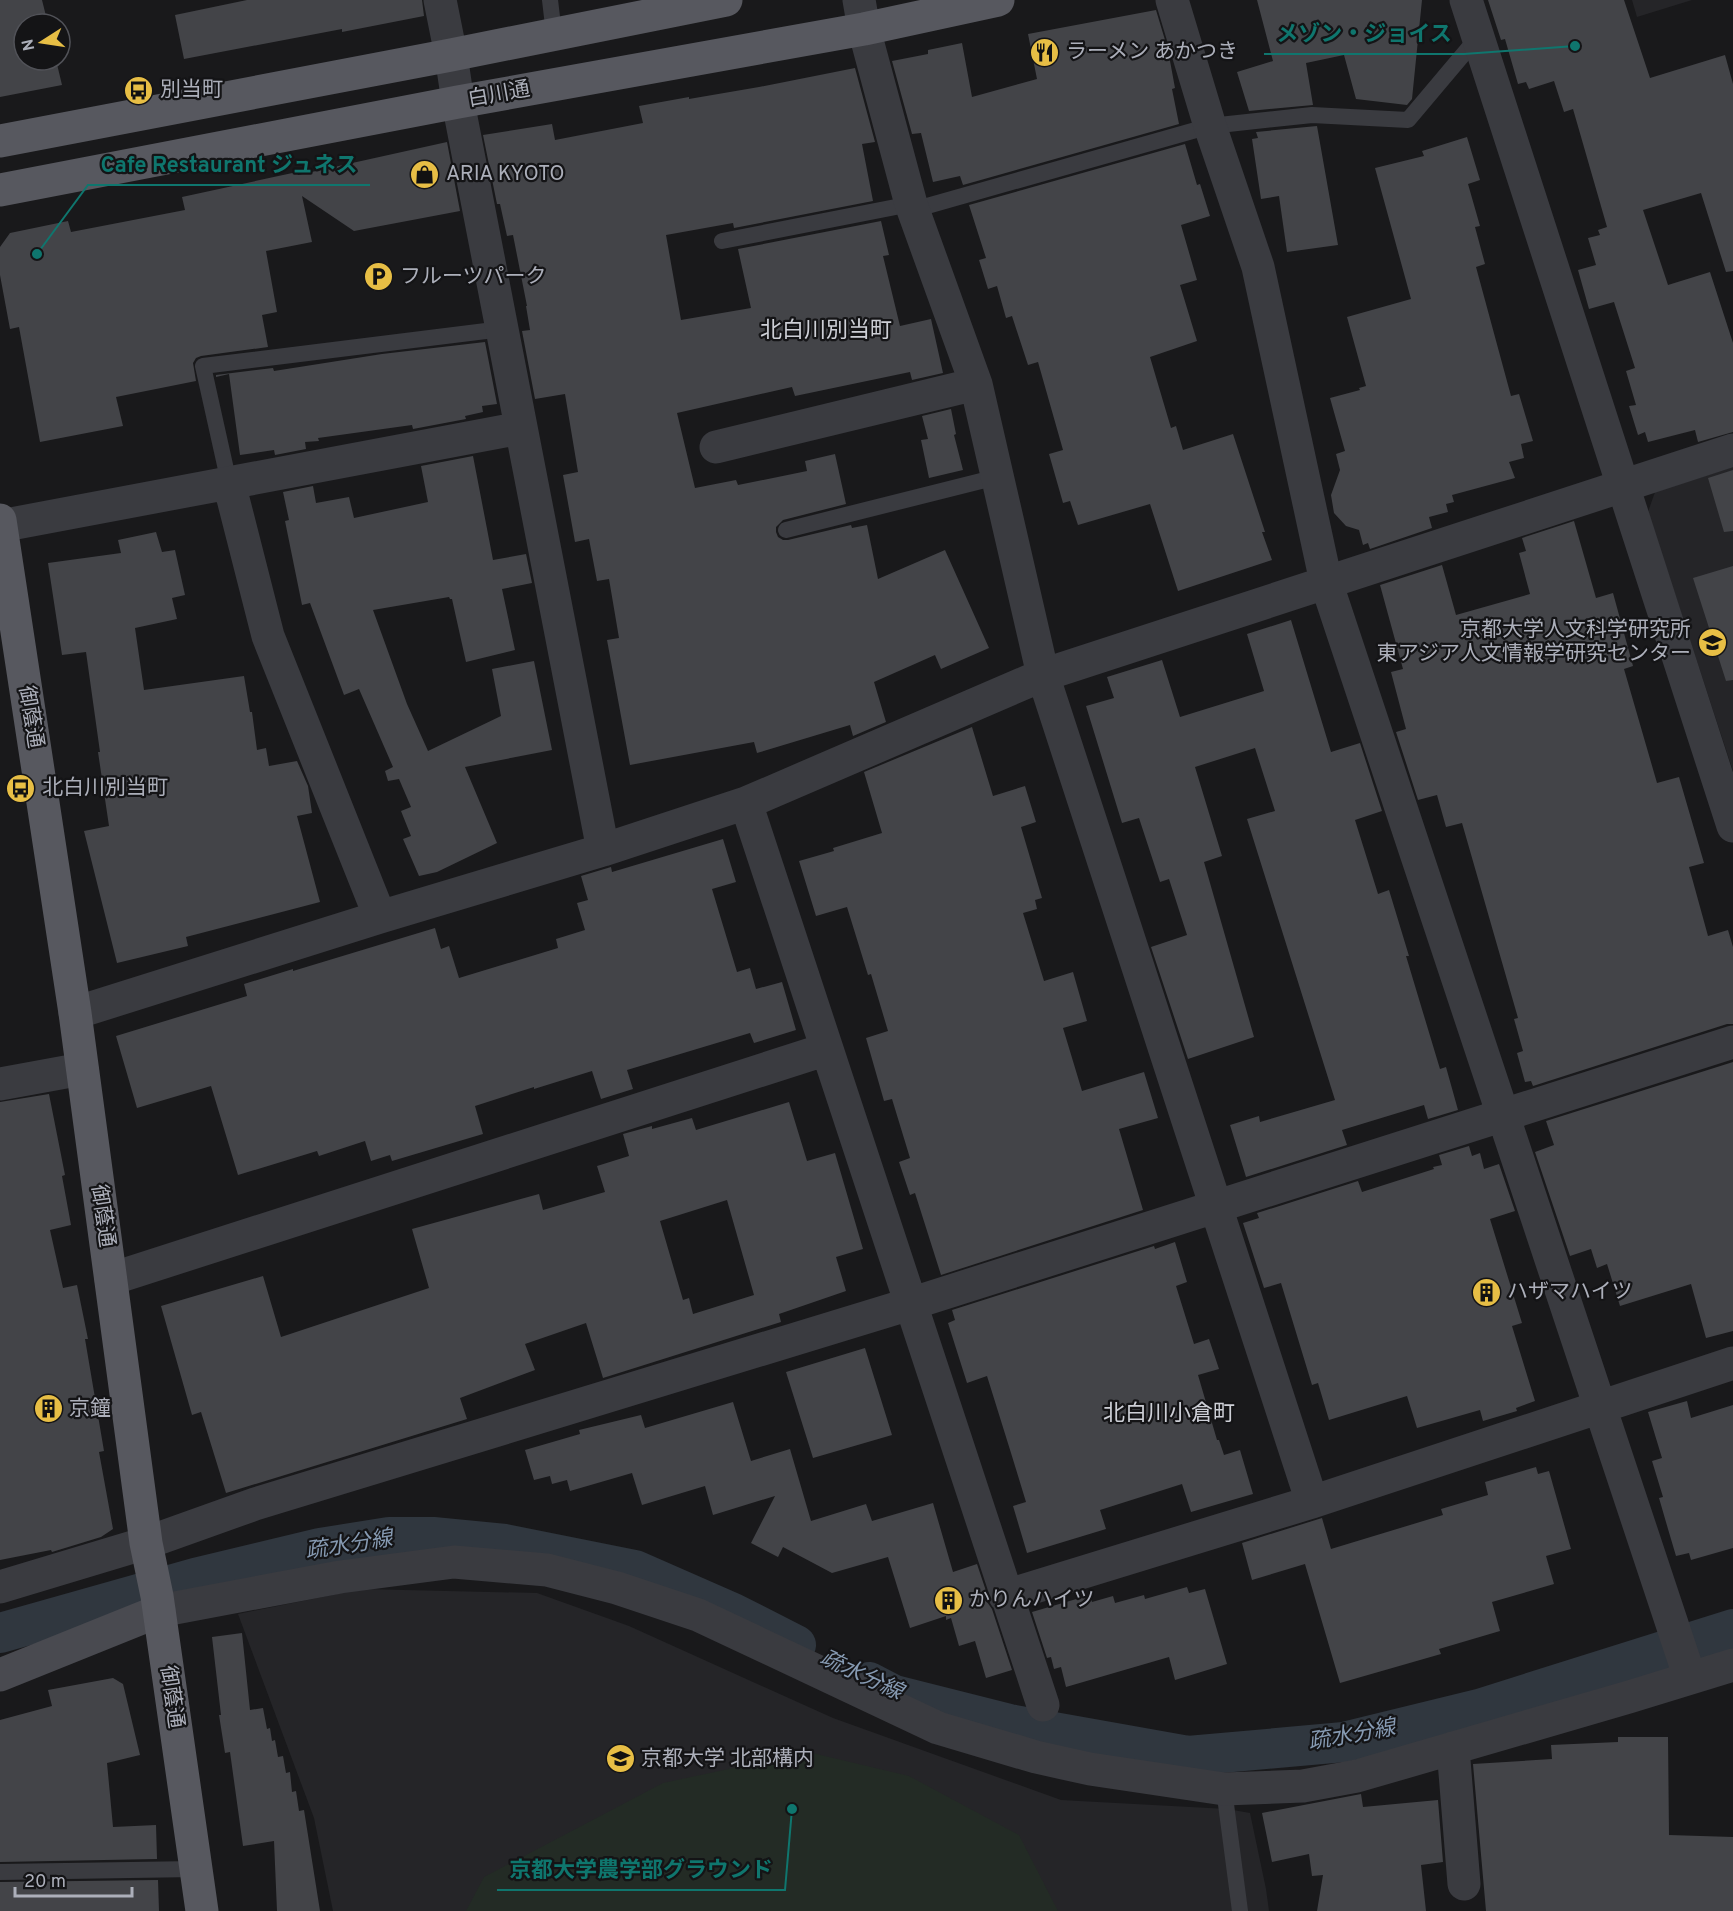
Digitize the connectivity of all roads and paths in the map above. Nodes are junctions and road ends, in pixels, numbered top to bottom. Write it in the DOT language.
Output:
graph roads {
  1 [pos="440,0"];
  2 [pos="550,0"];
  3 [pos="726,0"];
  4 [pos="998,0"];
  5 [pos="1172,0"];
  6 [pos="1466,0"];
  7 [pos="862,15"];
  8 [pos="554,34"];
  9 [pos="1478,37"];
  10 [pos="451,55"];
  11 [pos="458,102"];
  12 [pos="1210,126"];
  13 [pos="0,141"];
  14 [pos="0,190"];
  15 [pos="912,207"];
  16 [pos="722,241"];
  17 [pos="502,329"];
  18 [pos="976,384"];
  19 [pos="521,428"];
  20 [pos="716,447"];
  21 [pos="1733,450"];
  22 [pos="997,477"];
  23 [pos="229,483"];
  24 [pos="1623,486"];
  25 [pos="0,520"];
  26 [pos="0,526"];
  27 [pos="786,530"];
  28 [pos="1326,582"];
  29 [pos="1043,675"];
  30 [pos="746,802"];
  31 [pos="1733,826"];
  32 [pos="603,850"];
  33 [pos="380,917"];
  34 [pos="75,1013"];
  35 [pos="1733,1042"];
  36 [pos="827,1049"];
  37 [pos="82,1069"];
  38 [pos="0,1084"];
  39 [pos="1502,1115"];
  40 [pos="1215,1207"];
  41 [pos="111,1279"];
  42 [pos="910,1304"];
  43 [pos="1733,1363"];
  44 [pos="1601,1408"];
  45 [pos="1312,1502"];
  46 [pos="146,1543"];
  47 [pos="0,1587"];
  48 [pos="1005,1596"];
  49 [pos="158,1604"];
  50 [pos="1733,1665"];
  51 [pos="0,1675"];
  52 [pos="1690,1678"];
  53 [pos="1042,1705"];
  54 [pos="1452,1748"];
  55 [pos="1224,1789"];
  56 [pos="196,1869"];
  57 [pos="0,1872"];
  58 [pos="1464,1884"];
  59 [pos="202,1911"];
  60 [pos="1240,1911"];
  1 -- 10 [label="street"];
  2 -- 8 [label="lane"];
  3 -- 8 [label="main road"];
  4 -- 7 [label="main road, 白川通"];
  5 -- 12 [label="street"];
  6 -- 9 [label="street"];
  7 -- 11 [label="main road, 白川通"];
  7 -- 15 [label="street"];
  8 -- 10 [label="main road"];
  9 -- 12 [label="lane"];
  9 -- 24 [label="street"];
  10 -- 11 [label="street"];
  10 -- 13 [label="main road"];
  11 -- 14 [label="main road, 白川通"];
  11 -- 17 [label="street"];
  12 -- 15 [label="lane"];
  12 -- 28 [label="street"];
  15 -- 16 [label="lane"];
  15 -- 18 [label="street"];
  17 -- 19 [label="street"];
  17 -- 23 [label="lane"];
  18 -- 20 [label="street"];
  18 -- 22 [label="street"];
  19 -- 23 [label="street"];
  19 -- 32 [label="street"];
  21 -- 24 [label="street"];
  22 -- 27 [label="lane"];
  22 -- 29 [label="street"];
  23 -- 26 [label="street"];
  23 -- 33 [label="street"];
  24 -- 28 [label="street"];
  24 -- 31 [label="street"];
  25 -- 26 [label="main road, 御蔭通"];
  26 -- 34 [label="main road, 御蔭通"];
  28 -- 29 [label="street"];
  28 -- 39 [label="street"];
  29 -- 30 [label="street"];
  29 -- 40 [label="street"];
  30 -- 32 [label="street"];
  30 -- 36 [label="street"];
  32 -- 33 [label="street"];
  33 -- 34 [label="street"];
  34 -- 37 [label="main road, 御蔭通"];
  35 -- 39 [label="street"];
  36 -- 41 [label="street"];
  36 -- 42 [label="street"];
  37 -- 38 [label="street"];
  37 -- 41 [label="main road, 御蔭通"];
  39 -- 40 [label="street"];
  39 -- 44 [label="street"];
  40 -- 42 [label="street"];
  40 -- 45 [label="street"];
  41 -- 46 [label="main road, 御蔭通"];
  42 -- 46 [label="street"];
  42 -- 48 [label="street"];
  43 -- 44 [label="street"];
  44 -- 45 [label="street"];
  44 -- 52 [label="street"];
  45 -- 48 [label="street"];
  46 -- 47 [label="street"];
  46 -- 49 [label="main road, 御蔭通"];
  48 -- 53 [label="street"];
  49 -- 51 [label="street"];
  49 -- 55 [label="street"];
  49 -- 56 [label="main road, 御蔭通"];
  50 -- 52 [label="street"];
  52 -- 54 [label="street"];
  54 -- 55 [label="street"];
  54 -- 58 [label="street"];
  55 -- 60 [label="lane"];
  56 -- 57 [label="lane"];
  56 -- 59 [label="main road, 御蔭通"];
}
